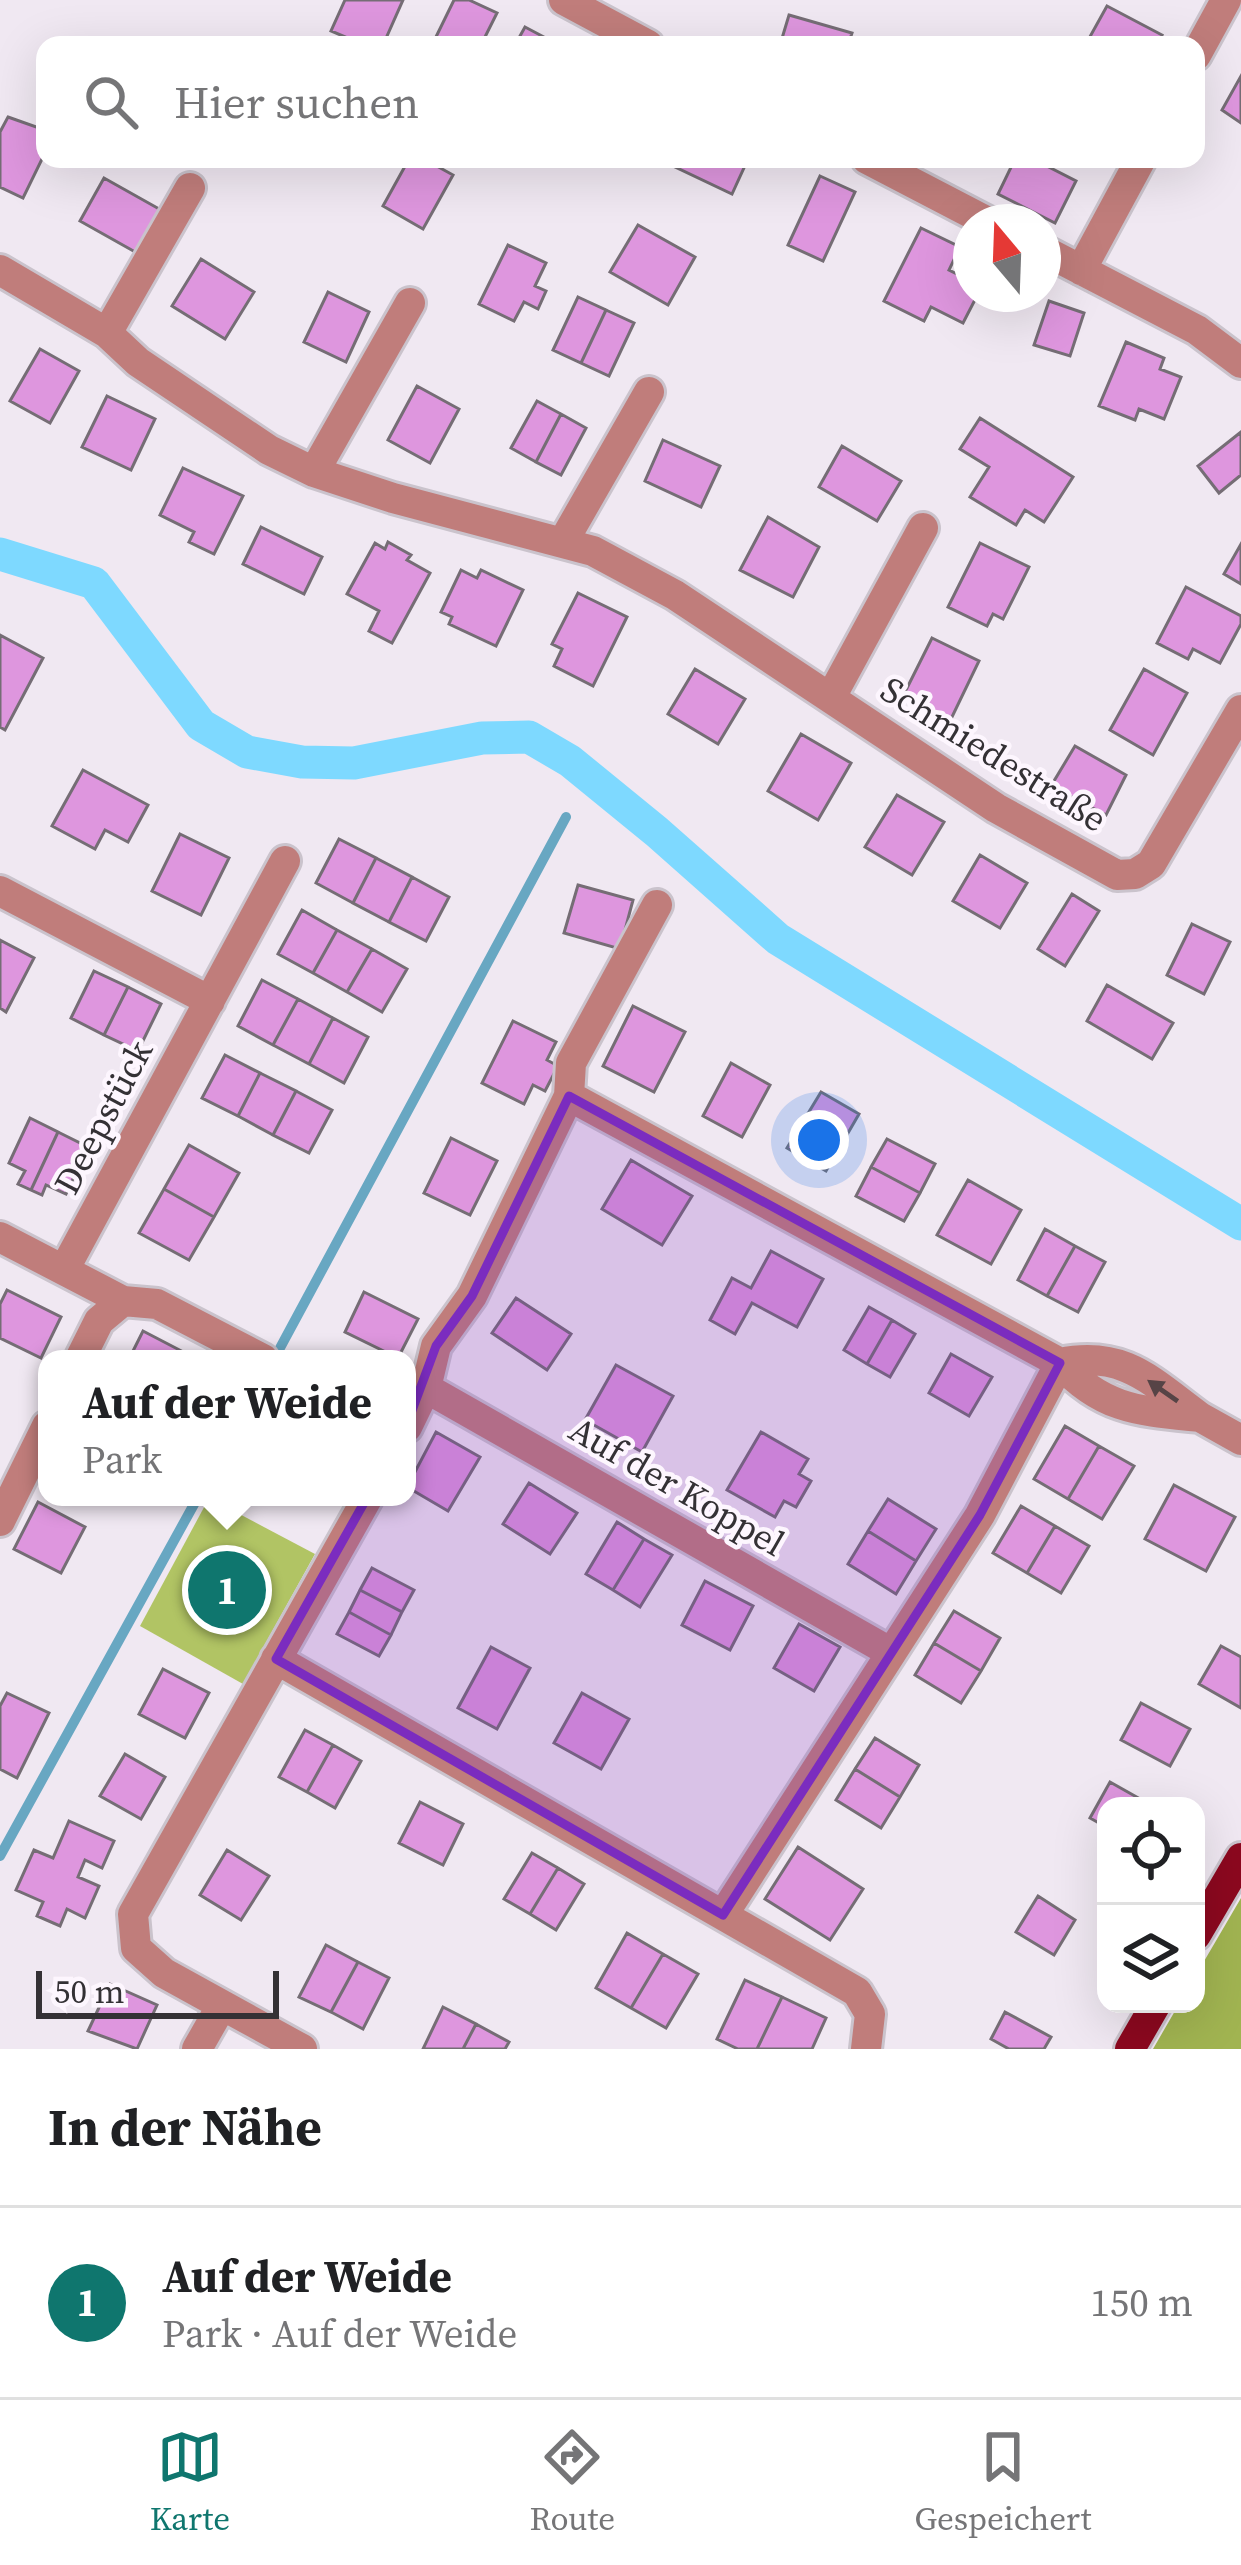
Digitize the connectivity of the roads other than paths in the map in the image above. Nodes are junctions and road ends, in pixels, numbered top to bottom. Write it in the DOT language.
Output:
graph roads {
  1 [pos="563,0"];
  2 [pos="1226,0"];
  3 [pos="631,36"];
  4 [pos="1205,39"];
  5 [pos="884,168"];
  6 [pos="1136,168"];
  7 [pos="190,188"];
  8 [pos="953,204"];
  9 [pos="1061,259"];
  10 [pos="0,270"];
  11 [pos="1081,270"];
  12 [pos="410,303"];
  13 [pos="107,333"];
  14 [pos="1241,363"];
  15 [pos="649,392"];
  16 [pos="314,472"];
  17 [pos="923,528"];
  18 [pos="563,542"];
  19 [pos="831,698"];
  20 [pos="1241,710"];
  21 [pos="285,861"];
  22 [pos="9,896"];
  23 [pos="657,905"];
  24 [pos="210,1001"];
  25 [pos="569,1096"];
  26 [pos="0,1237"];
  27 [pos="64,1270"];
  28 [pos="123,1301"];
  29 [pos="85,1350"];
  30 [pos="246,1350"];
  31 [pos="1060,1363"];
  32 [pos="427,1388"];
  33 [pos="416,1409"];
  34 [pos="1241,1440"];
  35 [pos="38,1444"];
  36 [pos="363,1506"];
  37 [pos="0,1521"];
  38 [pos="890,1652"];
  39 [pos="276,1659"];
  40 [pos="1241,1858"];
  41 [pos="723,1915"];
  42 [pos="1205,1920"];
  43 [pos="222,2005"];
  44 [pos="1151,2013"];
  45 [pos="197,2049"];
  46 [pos="302,2049"];
  47 [pos="866,2049"];
  48 [pos="1130,2049"];
  1 -- 3 [label="street"];
  2 -- 4 [label="street"];
  5 -- 8 [label="street"];
  6 -- 11 [label="street"];
  7 -- 13 [label="street"];
  9 -- 11 [label="street"];
  10 -- 13 [label="street, Schmiedestraße"];
  11 -- 14 [label="street"];
  12 -- 16 [label="street"];
  13 -- 16 [label="street, Schmiedestraße"];
  15 -- 18 [label="street"];
  16 -- 18 [label="street, Schmiedestraße"];
  17 -- 19 [label="street, Schmiedestraße"];
  18 -- 19 [label="street, Schmiedestraße"];
  19 -- 20 [label="street, Schmiedestraße"];
  21 -- 24 [label="street, Deepstück"];
  22 -- 24 [label="street"];
  23 -- 25 [label="street"];
  24 -- 27 [label="street, Deepstück"];
  25 -- 31 [label="street"];
  25 -- 32 [label="street"];
  26 -- 27 [label="street"];
  27 -- 28 [label="street"];
  28 -- 29 [label="street"];
  28 -- 30 [label="street"];
  31 -- 34 [label="street"];
  31 -- 38 [label="street"];
  32 -- 33 [label="street"];
  32 -- 38 [label="street, Auf der Koppel"];
  35 -- 37 [label="street"];
  36 -- 39 [label="street"];
  38 -- 41 [label="street"];
  39 -- 41 [label="street"];
  39 -- 43 [label="street"];
  40 -- 42 [label="main road"];
  41 -- 47 [label="street"];
  43 -- 45 [label="street"];
  43 -- 46 [label="street"];
  44 -- 48 [label="main road"];
}
